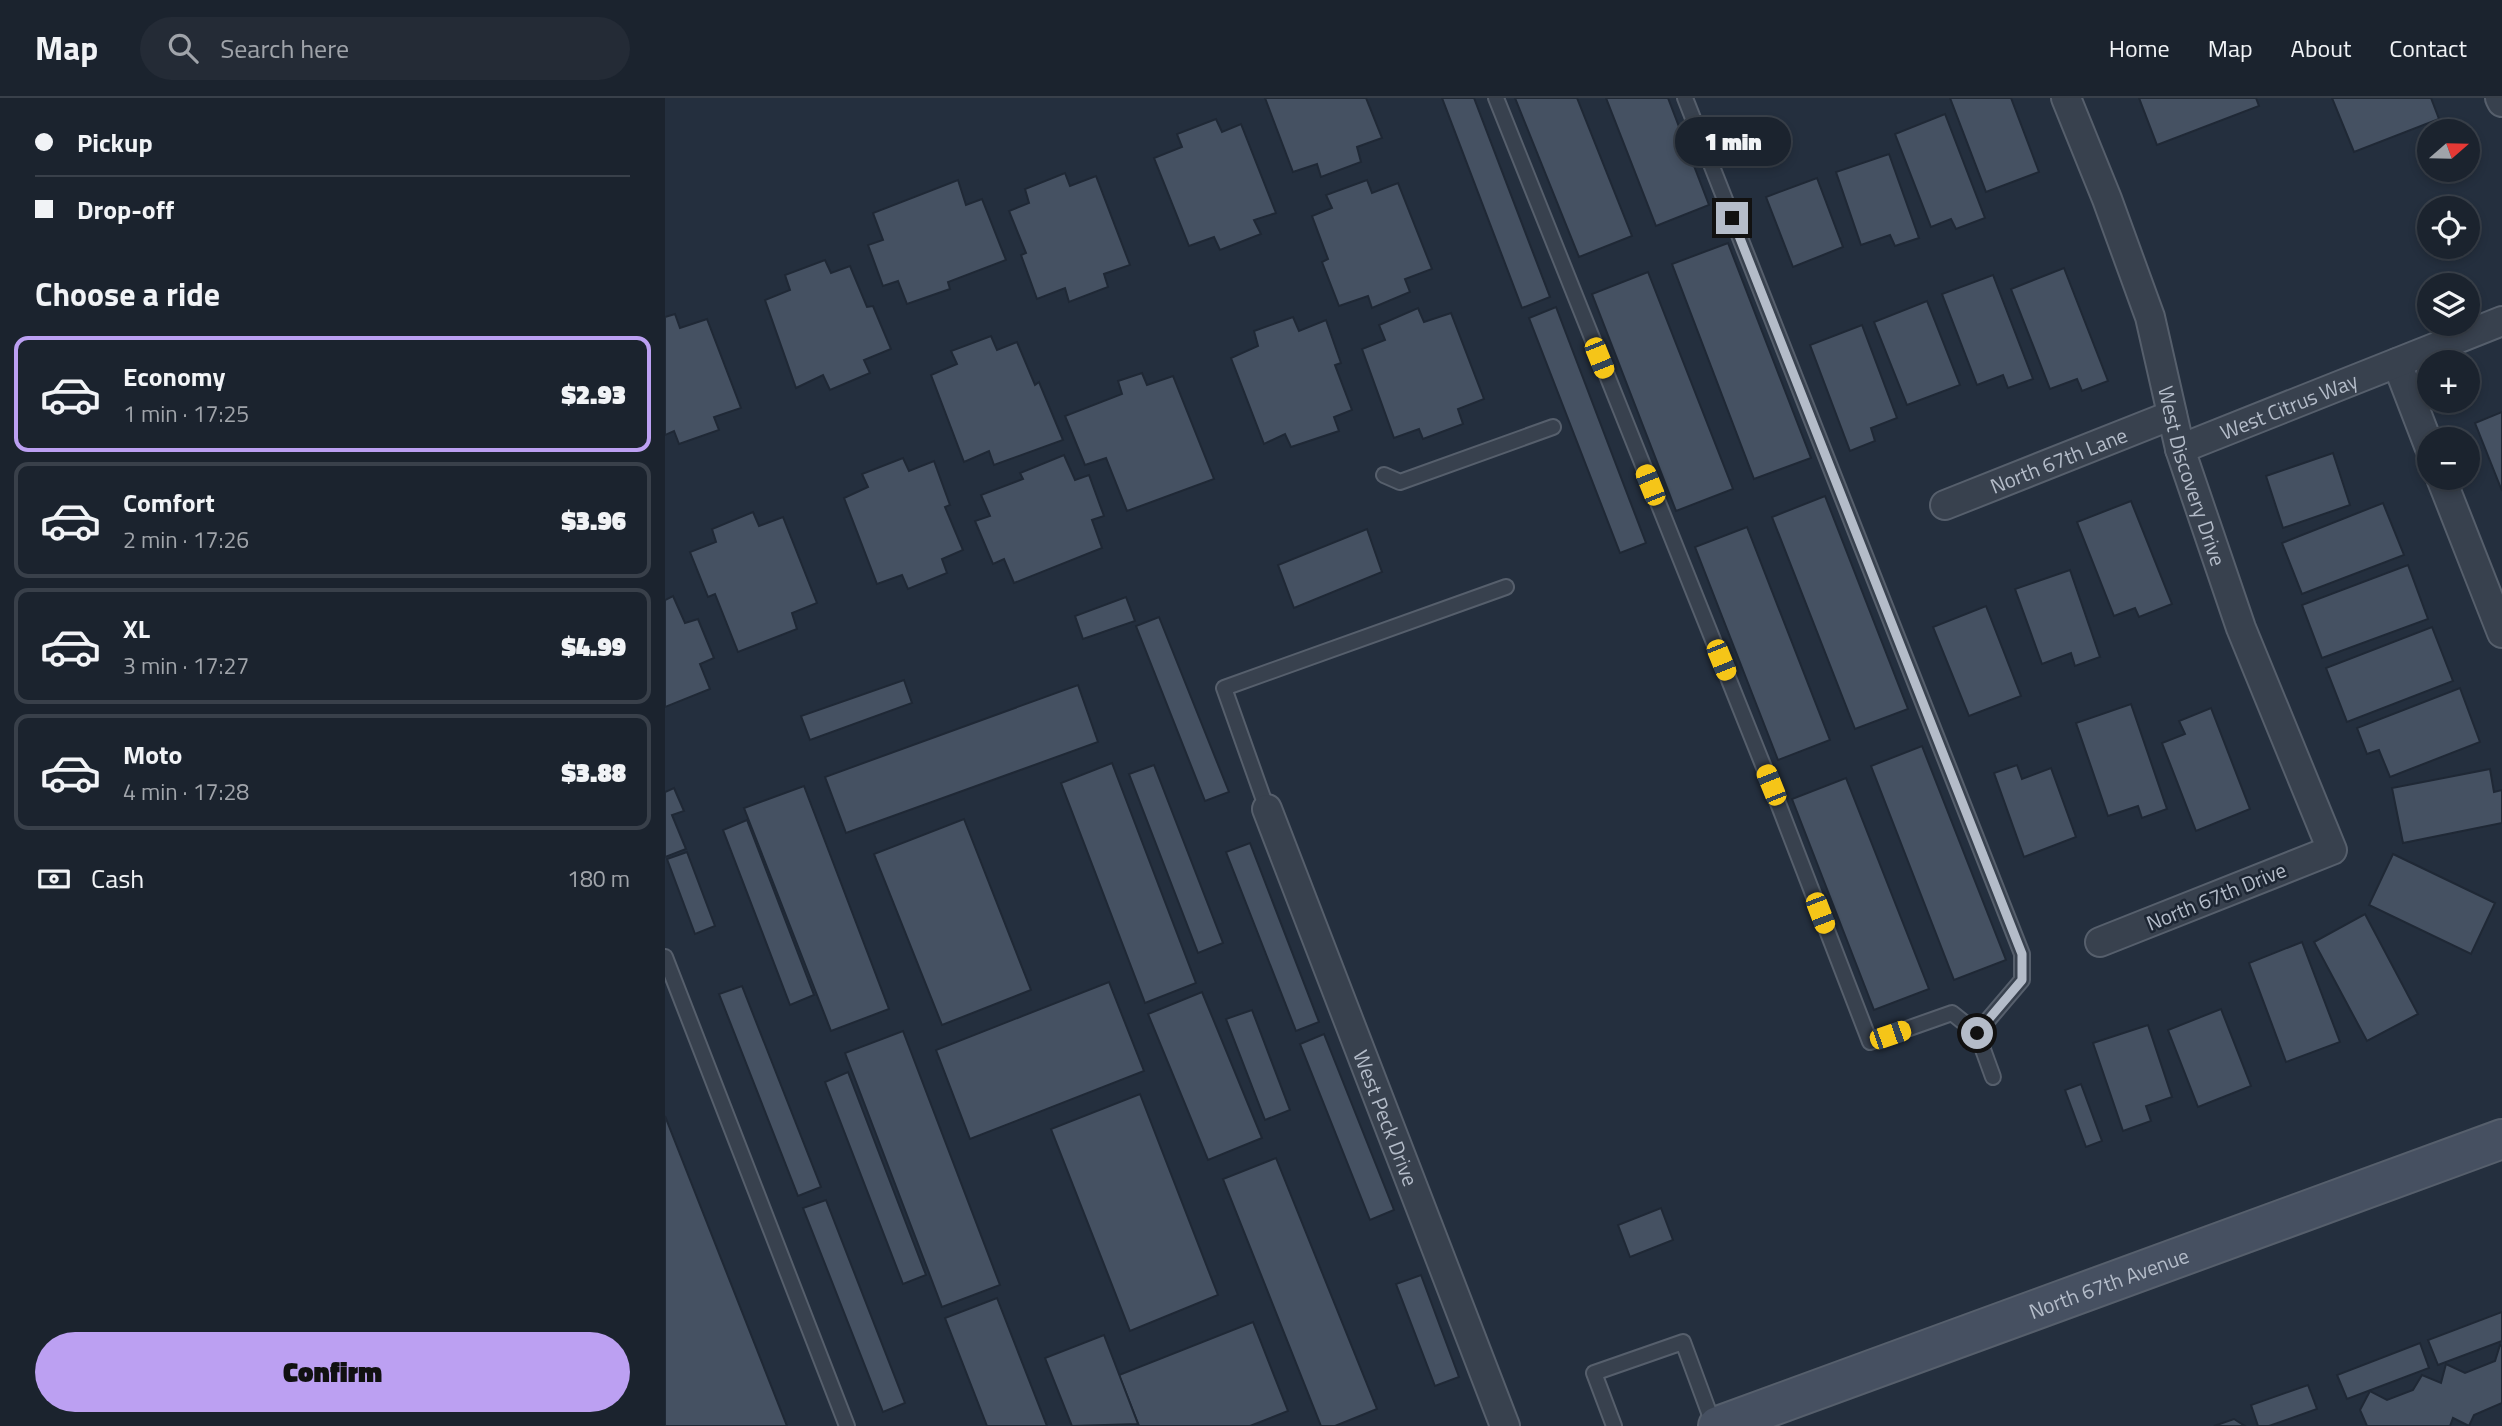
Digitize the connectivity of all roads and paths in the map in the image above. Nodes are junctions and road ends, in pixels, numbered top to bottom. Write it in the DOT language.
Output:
graph roads {
  1 [pos="1496,98"];
  2 [pos="1685,98"];
  3 [pos="2066,98"];
  4 [pos="2502,321"];
  5 [pos="2397,363"];
  6 [pos="2172,415"];
  7 [pos="1553,427"];
  8 [pos="2422,427"];
  9 [pos="2180,449"];
  10 [pos="1384,475"];
  11 [pos="2446,490"];
  12 [pos="1945,505"];
  13 [pos="1506,587"];
  14 [pos="2502,633"];
  15 [pos="1267,809"];
  16 [pos="2332,850"];
  17 [pos="2100,942"];
  18 [pos="665,957"];
  19 [pos="1977,1033"];
  20 [pos="1993,1077"];
  21 [pos="2502,1139"];
  22 [pos="1757,1419"];
  23 [pos="846,1426"];
  24 [pos="1505,1426"];
  25 [pos="1614,1426"];
  26 [pos="1716,1426"];
  1 -- 19 [label="lane"];
  2 -- 19 [label="lane"];
  3 -- 6 [label="street, West Discovery Drive"];
  4 -- 5 [label="street, West Citrus Way"];
  5 -- 8 [label="street"];
  5 -- 9 [label="street, West Citrus Way"];
  6 -- 9 [label="street, West Discovery Drive"];
  6 -- 12 [label="street, North 67th Lane"];
  7 -- 10 [label="lane"];
  9 -- 16 [label="street, West Discovery Drive"];
  11 -- 14 [label="street"];
  13 -- 15 [label="lane"];
  15 -- 24 [label="street, West Peck Drive"];
  16 -- 17 [label="street, North 67th Drive"];
  18 -- 23 [label="lane"];
  19 -- 20 [label="lane"];
  21 -- 22 [label="main road, North 67th Avenue"];
  22 -- 26 [label="main road, North 67th Avenue"];
  25 -- 26 [label="lane"];
}
